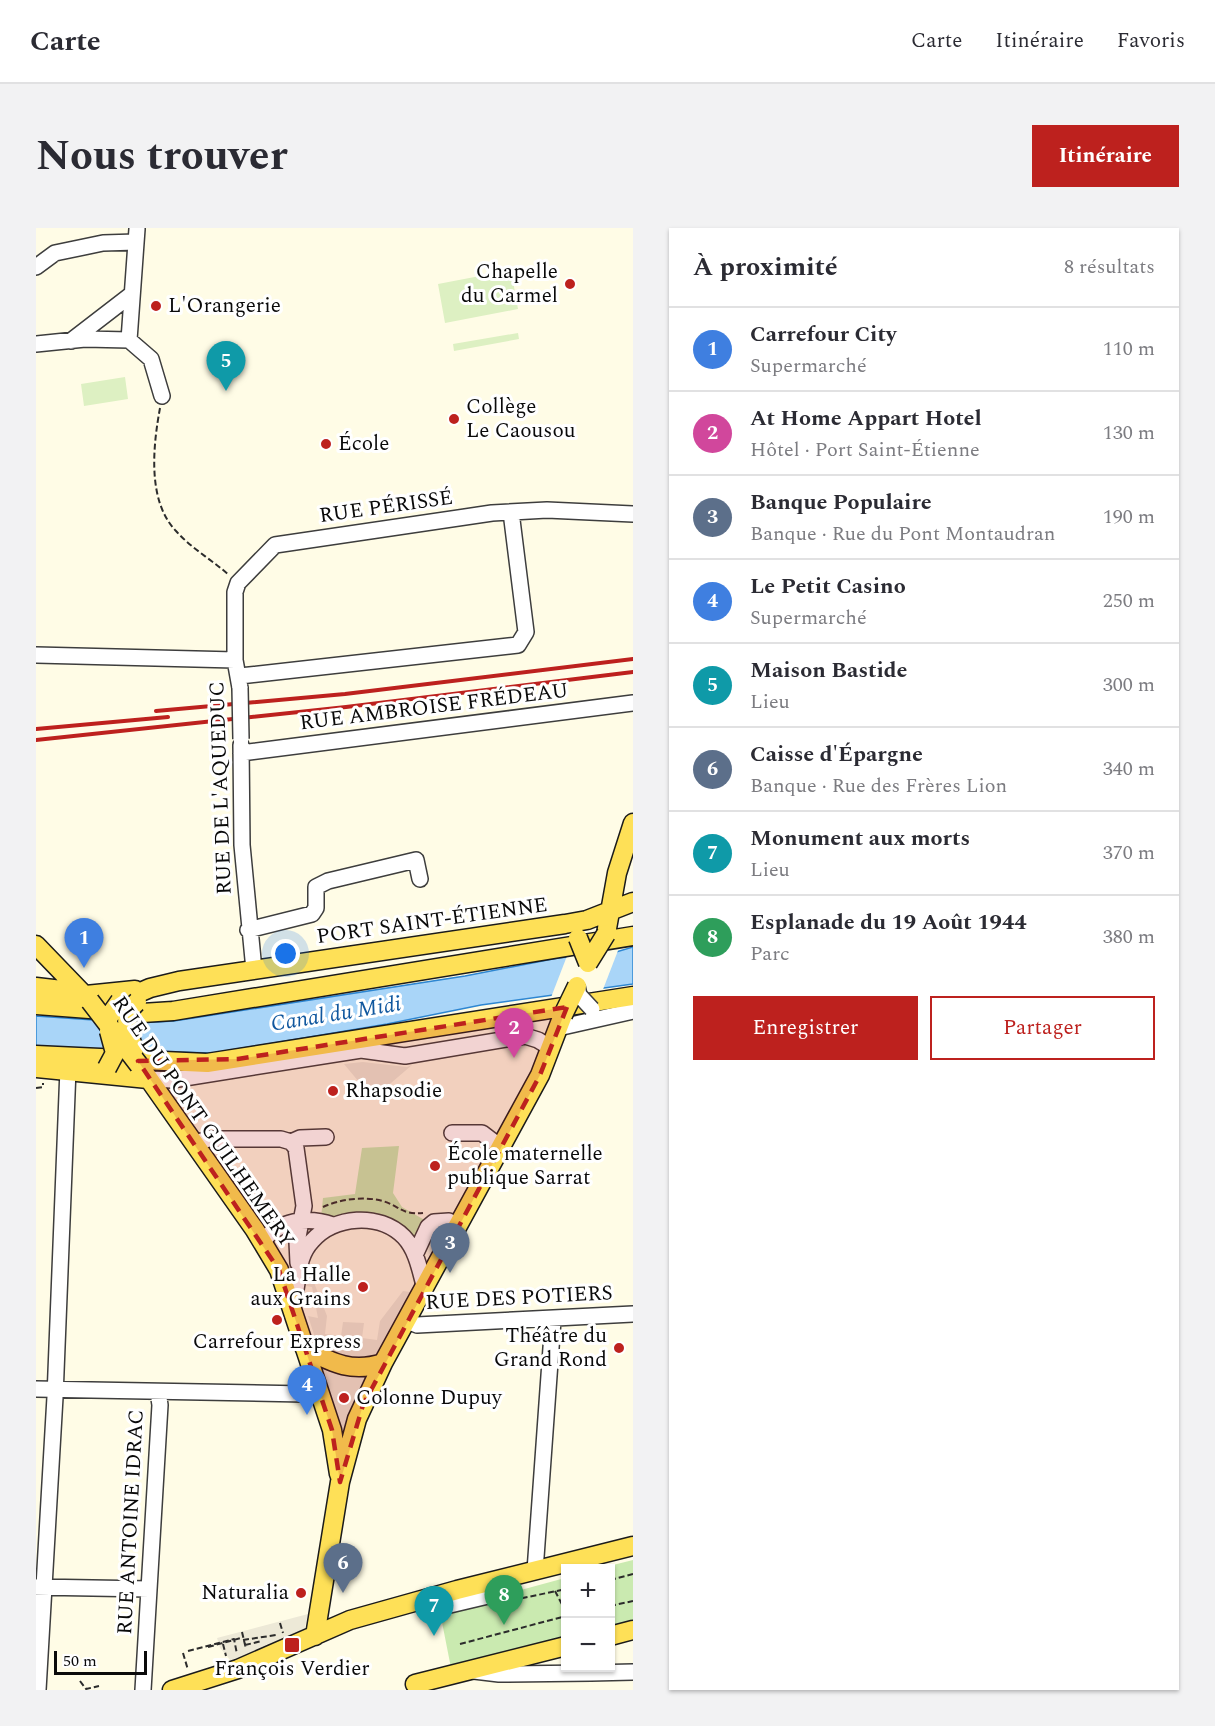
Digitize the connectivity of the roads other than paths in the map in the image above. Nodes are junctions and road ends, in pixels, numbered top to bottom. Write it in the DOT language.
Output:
graph roads {
  1 [pos="137,235"];
  2 [pos="36,267"];
  3 [pos="132,294"];
  4 [pos="129,340"];
  5 [pos="71,341"];
  6 [pos="36,344"];
  7 [pos="162,396"];
  8 [pos="511,512"];
  9 [pos="633,514"];
  10 [pos="36,655"];
  11 [pos="235,660"];
  12 [pos="240,682"];
  13 [pos="633,703"];
  14 [pos="241,746"];
  15 [pos="633,823"];
  16 [pos="420,879"];
  17 [pos="633,902"];
  18 [pos="611,910"];
  19 [pos="565,924"];
  20 [pos="248,930"];
  21 [pos="633,936"];
  22 [pos="36,947"];
  23 [pos="588,963"];
  24 [pos="254,970"];
  25 [pos="577,986"];
  26 [pos="36,987"];
  27 [pos="150,988"];
  28 [pos="633,996"];
  29 [pos="83,999"];
  30 [pos="128,1001"];
  31 [pos="36,1005"];
  32 [pos="633,1011"];
  33 [pos="612,1014"];
  34 [pos="106,1021"];
  35 [pos="561,1021"];
  36 [pos="551,1048"];
  37 [pos="36,1055"];
  38 [pos="68,1069"];
  39 [pos="104,1071"];
  40 [pos="144,1072"];
  41 [pos="40,1075"];
  42 [pos="452,1133"];
  43 [pos="326,1137"];
  44 [pos="291,1142"];
  45 [pos="194,1143"];
  46 [pos="499,1146"];
  47 [pos="303,1219"];
  48 [pos="333,1225"];
  49 [pos="458,1225"];
  50 [pos="258,1236"];
  51 [pos="415,1255"];
  52 [pos="298,1266"];
  53 [pos="425,1289"];
  54 [pos="291,1306"];
  55 [pos="633,1314"];
  56 [pos="553,1320"];
  57 [pos="407,1321"];
  58 [pos="305,1349"];
  59 [pos="383,1363"];
  60 [pos="36,1389"];
  61 [pos="55,1389"];
  62 [pos="319,1390"];
  63 [pos="158,1392"];
  64 [pos="340,1482"];
  65 [pos="633,1546"];
  66 [pos="526,1573"];
  67 [pos="40,1587"];
  68 [pos="149,1589"];
  69 [pos="633,1630"];
  70 [pos="615,1635"];
  71 [pos="315,1636"];
  72 [pos="561,1647"];
  73 [pos="286,1650"];
  74 [pos="468,1670"];
  75 [pos="561,1671"];
  76 [pos="615,1671"];
  77 [pos="633,1672"];
  78 [pos="414,1684"];
  79 [pos="38,1690"];
  80 [pos="143,1690"];
  81 [pos="172,1690"];
  82 [pos="190,1690"];
  1 -- 2 [label="street"];
  1 -- 3 [label="street"];
  3 -- 4 [label="street"];
  3 -- 5 [label="street"];
  4 -- 5 [label="street"];
  4 -- 7 [label="street"];
  5 -- 6 [label="street"];
  8 -- 9 [label="street, RUE PÉRISSÉ"];
  8 -- 11 [label="street, RUE PÉRISSÉ"];
  8 -- 12 [label="street"];
  10 -- 11 [label="street, RUE DE L'AQUEDUC"];
  11 -- 12 [label="street, RUE DE L'AQUEDUC"];
  12 -- 14 [label="street, RUE DE L'AQUEDUC, bridge"];
  13 -- 14 [label="street, RUE AMBROISE FRÉDEAU"];
  14 -- 20 [label="street, RUE DE L'AQUEDUC"];
  15 -- 18 [label="main road"];
  16 -- 20 [label="street"];
  17 -- 18 [label="main road, PORT SAINT-ÉTIENNE"];
  18 -- 19 [label="main road, PORT SAINT-ÉTIENNE"];
  18 -- 23 [label="main road, bridge"];
  19 -- 23 [label="main road, bridge"];
  19 -- 24 [label="main road, PORT SAINT-ÉTIENNE"];
  20 -- 24 [label="street, RUE DE L'AQUEDUC"];
  21 -- 29 [label="main road"];
  22 -- 29 [label="main road, RUE DU PONT GUILHEMERY"];
  23 -- 25 [label="main road"];
  24 -- 27 [label="main road, PORT SAINT-ÉTIENNE"];
  25 -- 33 [label="street, bridge"];
  25 -- 35 [label="main road, bridge"];
  26 -- 29 [label="main road"];
  27 -- 29 [label="main road, PORT SAINT-ÉTIENNE"];
  27 -- 30 [label="main road, PORT SAINT-ÉTIENNE"];
  28 -- 37 [label="main road"];
  29 -- 31 [label="main road"];
  29 -- 34 [label="main road, RUE DU PONT GUILHEMERY, bridge"];
  30 -- 34 [label="main road, bridge"];
  30 -- 40 [label="main road, bridge"];
  32 -- 33 [label="street"];
  33 -- 35 [label="street"];
  34 -- 39 [label="main road, bridge"];
  34 -- 40 [label="main road, RUE DU PONT GUILHEMERY, bridge"];
  35 -- 36 [label="main road"];
  36 -- 40 [label="street"];
  36 -- 46 [label="main road"];
  38 -- 39 [label="main road"];
  38 -- 41 [label="main road"];
  38 -- 61 [label="street"];
  39 -- 40 [label="main road"];
  40 -- 45 [label="main road, RUE DU PONT GUILHEMERY"];
  42 -- 46 [label="street"];
  43 -- 44 [label="street"];
  44 -- 45 [label="street"];
  44 -- 47 [label="street"];
  45 -- 50 [label="main road, RUE DU PONT GUILHEMERY"];
  46 -- 49 [label="main road"];
  47 -- 48 [label="street"];
  47 -- 50 [label="street"];
  47 -- 52 [label="street"];
  48 -- 51 [label="street"];
  48 -- 52 [label="street"];
  49 -- 51 [label="street"];
  49 -- 53 [label="main road"];
  50 -- 54 [label="main road, RUE DU PONT GUILHEMERY"];
  51 -- 53 [label="street"];
  52 -- 54 [label="street"];
  53 -- 57 [label="main road"];
  54 -- 58 [label="main road, RUE DU PONT GUILHEMERY"];
  55 -- 56 [label="street, RUE DES POTIERS"];
  56 -- 57 [label="street, RUE DES POTIERS"];
  56 -- 66 [label="street"];
  57 -- 59 [label="main road"];
  58 -- 59 [label="main road"];
  58 -- 62 [label="main road, RUE DU PONT GUILHEMERY"];
  59 -- 64 [label="main road"];
  60 -- 61 [label="street"];
  61 -- 63 [label="street"];
  61 -- 67 [label="street"];
  62 -- 63 [label="street"];
  62 -- 64 [label="main road, RUE DU PONT GUILHEMERY"];
  63 -- 68 [label="street, RUE ANTOINE IDRAC"];
  64 -- 71 [label="main road"];
  65 -- 66 [label="main road"];
  66 -- 71 [label="main road"];
  67 -- 68 [label="street"];
  67 -- 79 [label="street"];
  68 -- 80 [label="street, RUE ANTOINE IDRAC"];
  69 -- 70 [label="main road"];
  71 -- 73 [label="main road"];
  72 -- 74 [label="main road"];
  73 -- 81 [label="main road"];
  73 -- 82 [label="main road"];
  74 -- 75 [label="street"];
  74 -- 78 [label="main road"];
  76 -- 77 [label="street"];
}
